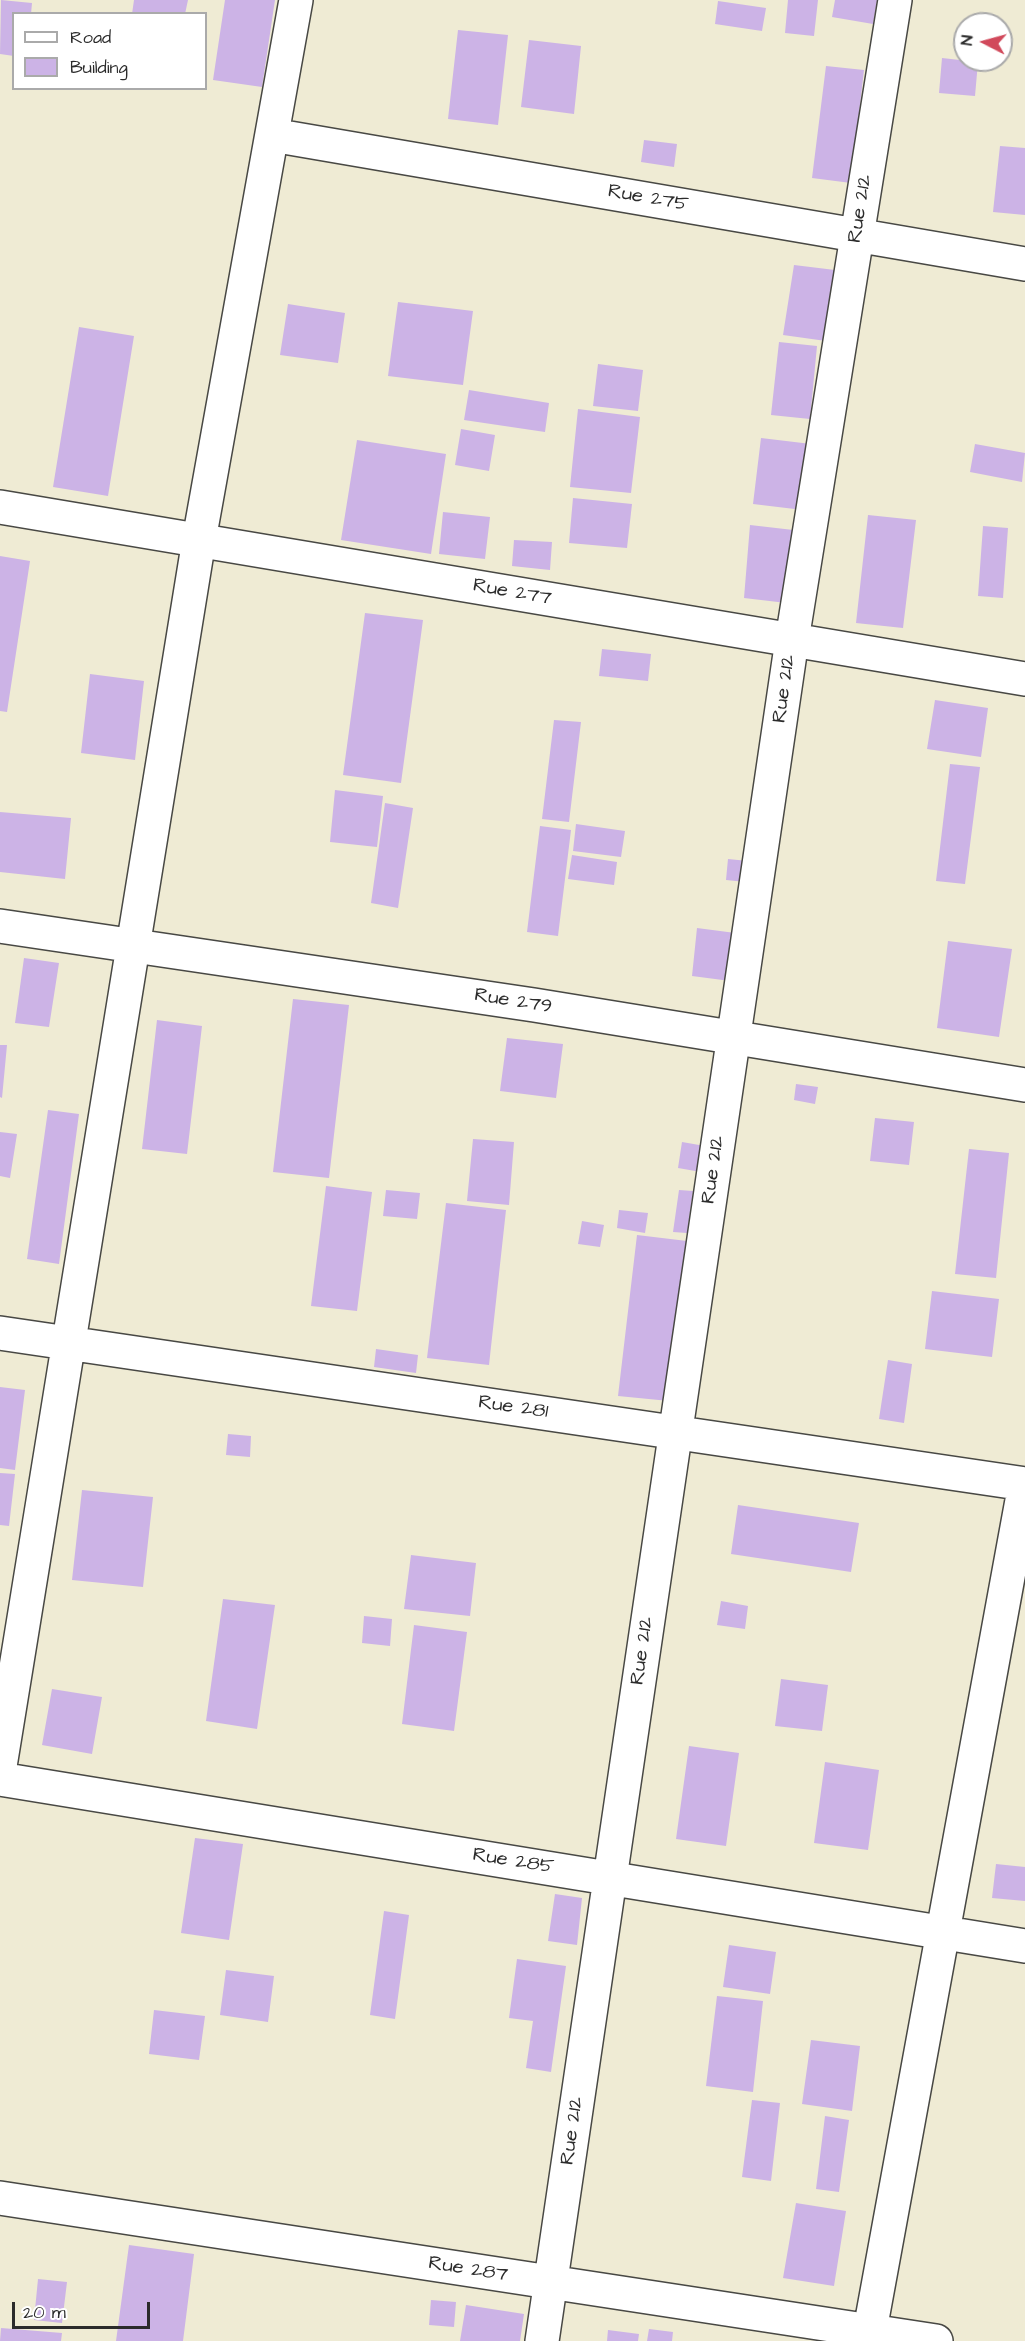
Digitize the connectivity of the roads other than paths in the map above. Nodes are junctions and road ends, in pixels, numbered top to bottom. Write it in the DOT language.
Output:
graph roads {
  1 [pos="296,0"];
  2 [pos="895,0"];
  3 [pos="272,135"];
  4 [pos="857,235"];
  5 [pos="1025,264"];
  6 [pos="0,507"];
  7 [pos="199,540"];
  8 [pos="792,640"];
  9 [pos="1025,679"];
  10 [pos="0,926"];
  11 [pos="133,946"];
  12 [pos="733,1037"];
  13 [pos="1025,1085"];
  14 [pos="0,1333"];
  15 [pos="69,1343"];
  16 [pos="676,1432"];
  17 [pos="1025,1484"];
  18 [pos="0,1766"];
  19 [pos="0,1779"];
  20 [pos="610,1878"];
  21 [pos="943,1933"];
  22 [pos="1025,1946"];
  23 [pos="0,2198"];
  24 [pos="550,2282"];
  25 [pos="872,2338"];
  26 [pos="542,2341"];
  27 [pos="936,2341"];
  1 -- 3 [label="street"];
  2 -- 4 [label="street, Rue 212"];
  3 -- 4 [label="street, Rue 275"];
  3 -- 7 [label="street"];
  4 -- 5 [label="street, Rue 275"];
  4 -- 8 [label="street, Rue 212"];
  6 -- 7 [label="street, Rue 277"];
  7 -- 8 [label="street, Rue 277"];
  7 -- 11 [label="street"];
  8 -- 9 [label="street, Rue 277"];
  8 -- 12 [label="street, Rue 212"];
  10 -- 11 [label="street, Rue 279"];
  11 -- 12 [label="street, Rue 279"];
  11 -- 15 [label="street"];
  12 -- 13 [label="street, Rue 279"];
  12 -- 16 [label="street, Rue 212"];
  14 -- 15 [label="street, Rue 281"];
  15 -- 16 [label="street, Rue 281"];
  15 -- 18 [label="street"];
  16 -- 17 [label="street, Rue 281"];
  16 -- 20 [label="street, Rue 212"];
  17 -- 21 [label="street"];
  19 -- 20 [label="street, Rue 285"];
  20 -- 21 [label="street, Rue 285"];
  20 -- 24 [label="street, Rue 212"];
  21 -- 22 [label="street, Rue 285"];
  21 -- 25 [label="street"];
  23 -- 24 [label="street, Rue 287"];
  24 -- 25 [label="street, Rue 287"];
  24 -- 26 [label="street, Rue 212"];
  25 -- 27 [label="street, Rue 287"];
}
